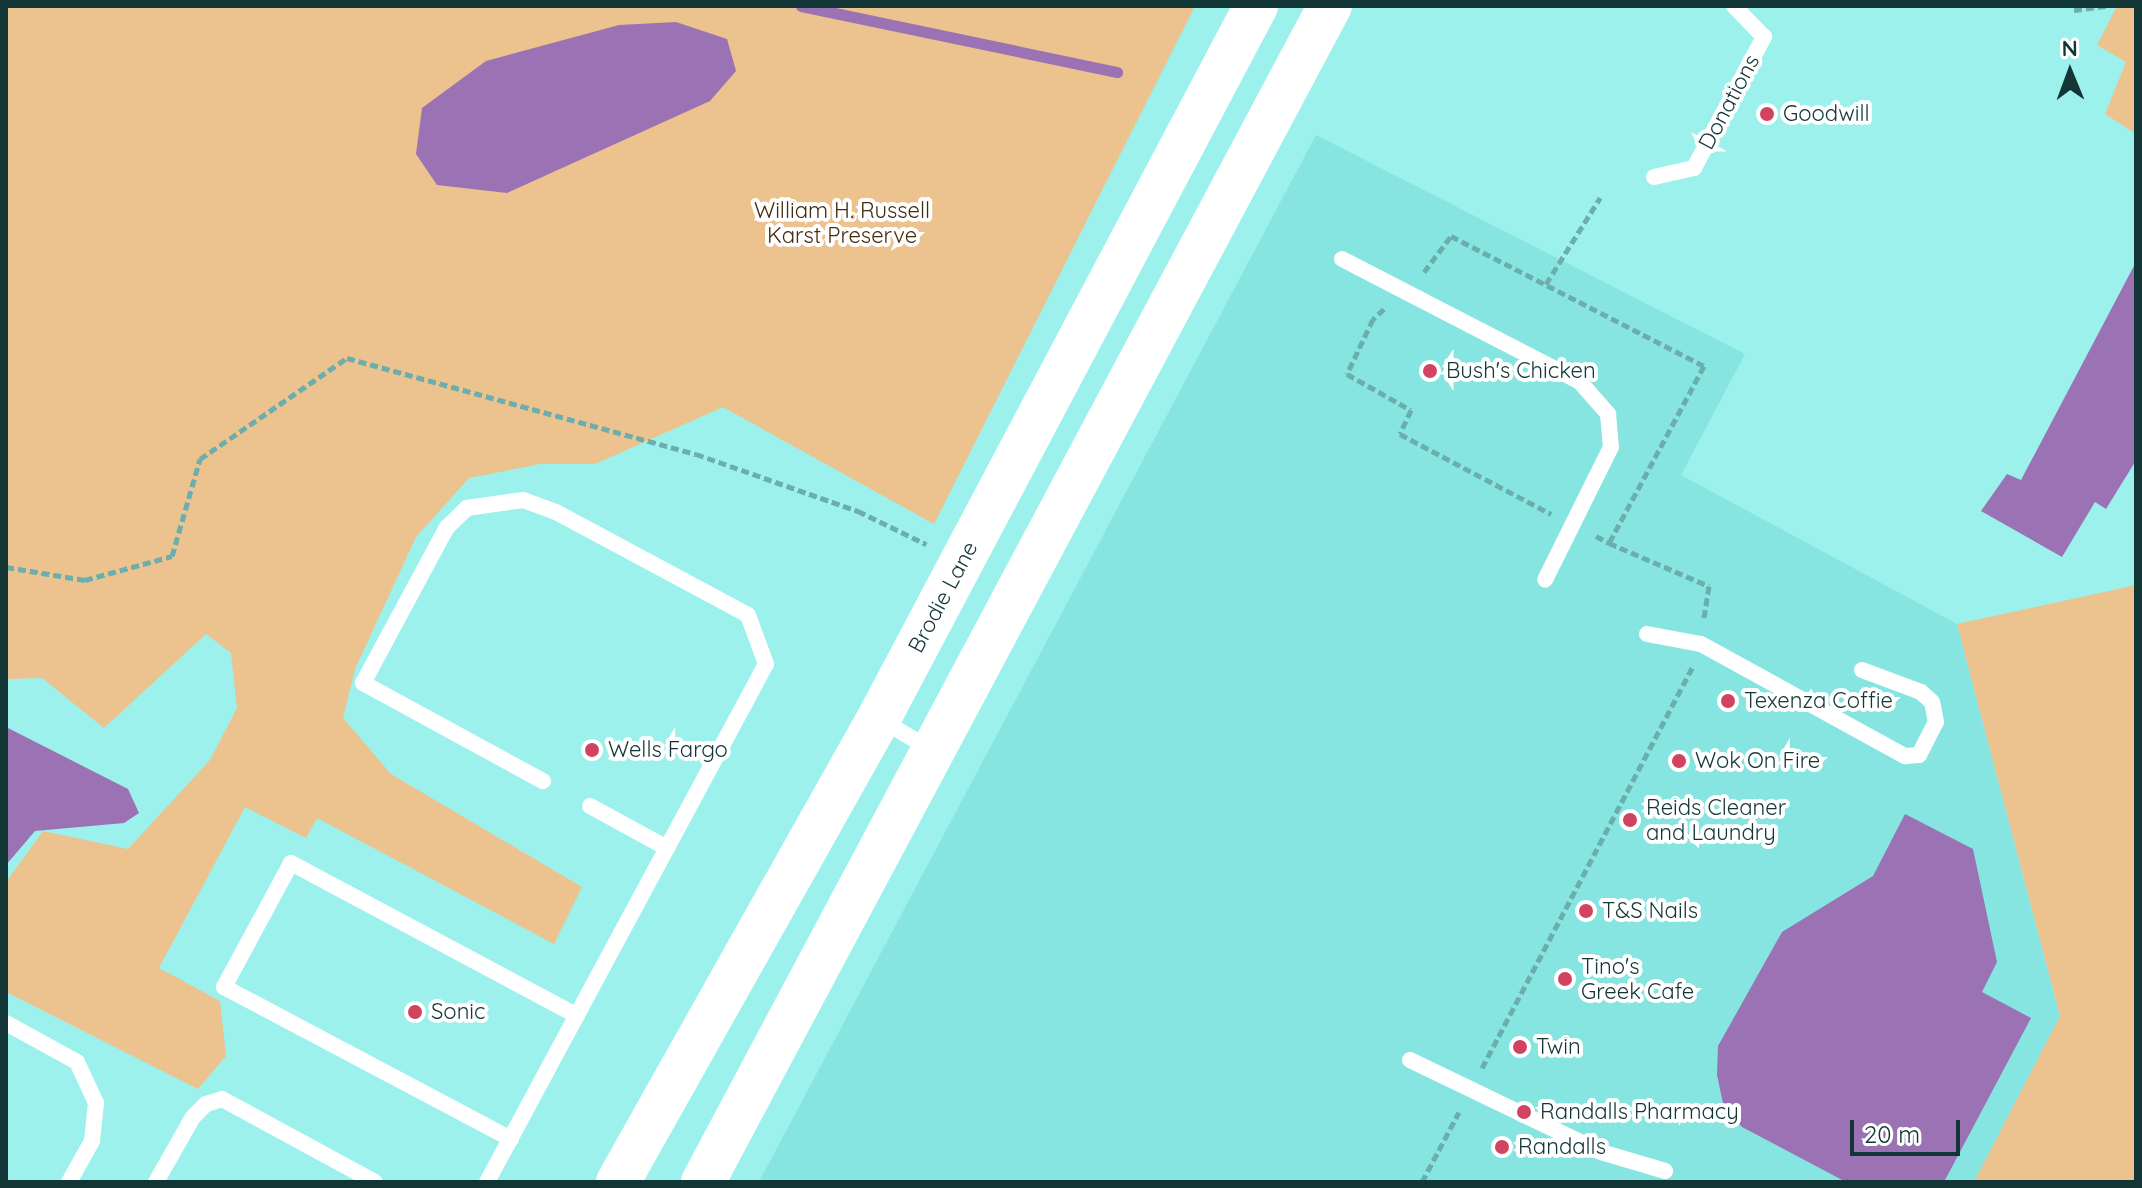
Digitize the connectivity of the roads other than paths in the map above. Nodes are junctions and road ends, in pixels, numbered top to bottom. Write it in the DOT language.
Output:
graph roads {
  1 [pos="1256,6"];
  2 [pos="1330,6"];
  3 [pos="1734,6"];
  4 [pos="1654,177"];
  5 [pos="1342,259"];
  6 [pos="1545,580"];
  7 [pos="1647,634"];
  8 [pos="1862,670"];
  9 [pos="879,718"];
  10 [pos="930,749"];
  11 [pos="543,781"];
  12 [pos="590,806"];
  13 [pos="667,848"];
  14 [pos="577,1016"];
  15 [pos="6,1023"];
  16 [pos="1410,1060"];
  17 [pos="511,1139"];
  18 [pos="1665,1171"];
  19 [pos="69,1182"];
  20 [pos="156,1182"];
  21 [pos="375,1182"];
  22 [pos="487,1182"];
  23 [pos="618,1182"];
  24 [pos="703,1182"];
  1 -- 9 [label="main road, Brodie Lane"];
  2 -- 10 [label="main road"];
  3 -- 4 [label="lane, Donations"];
  5 -- 6 [label="lane"];
  7 -- 8 [label="lane"];
  9 -- 10 [label="lane"];
  9 -- 23 [label="main road, Brodie Lane"];
  10 -- 24 [label="main road"];
  11 -- 13 [label="lane"];
  12 -- 13 [label="lane"];
  13 -- 14 [label="lane"];
  14 -- 17 [label="lane"];
  14 -- 17 [label="lane"];
  15 -- 19 [label="lane"];
  16 -- 18 [label="lane"];
  17 -- 22 [label="lane"];
  20 -- 21 [label="lane"];
}
